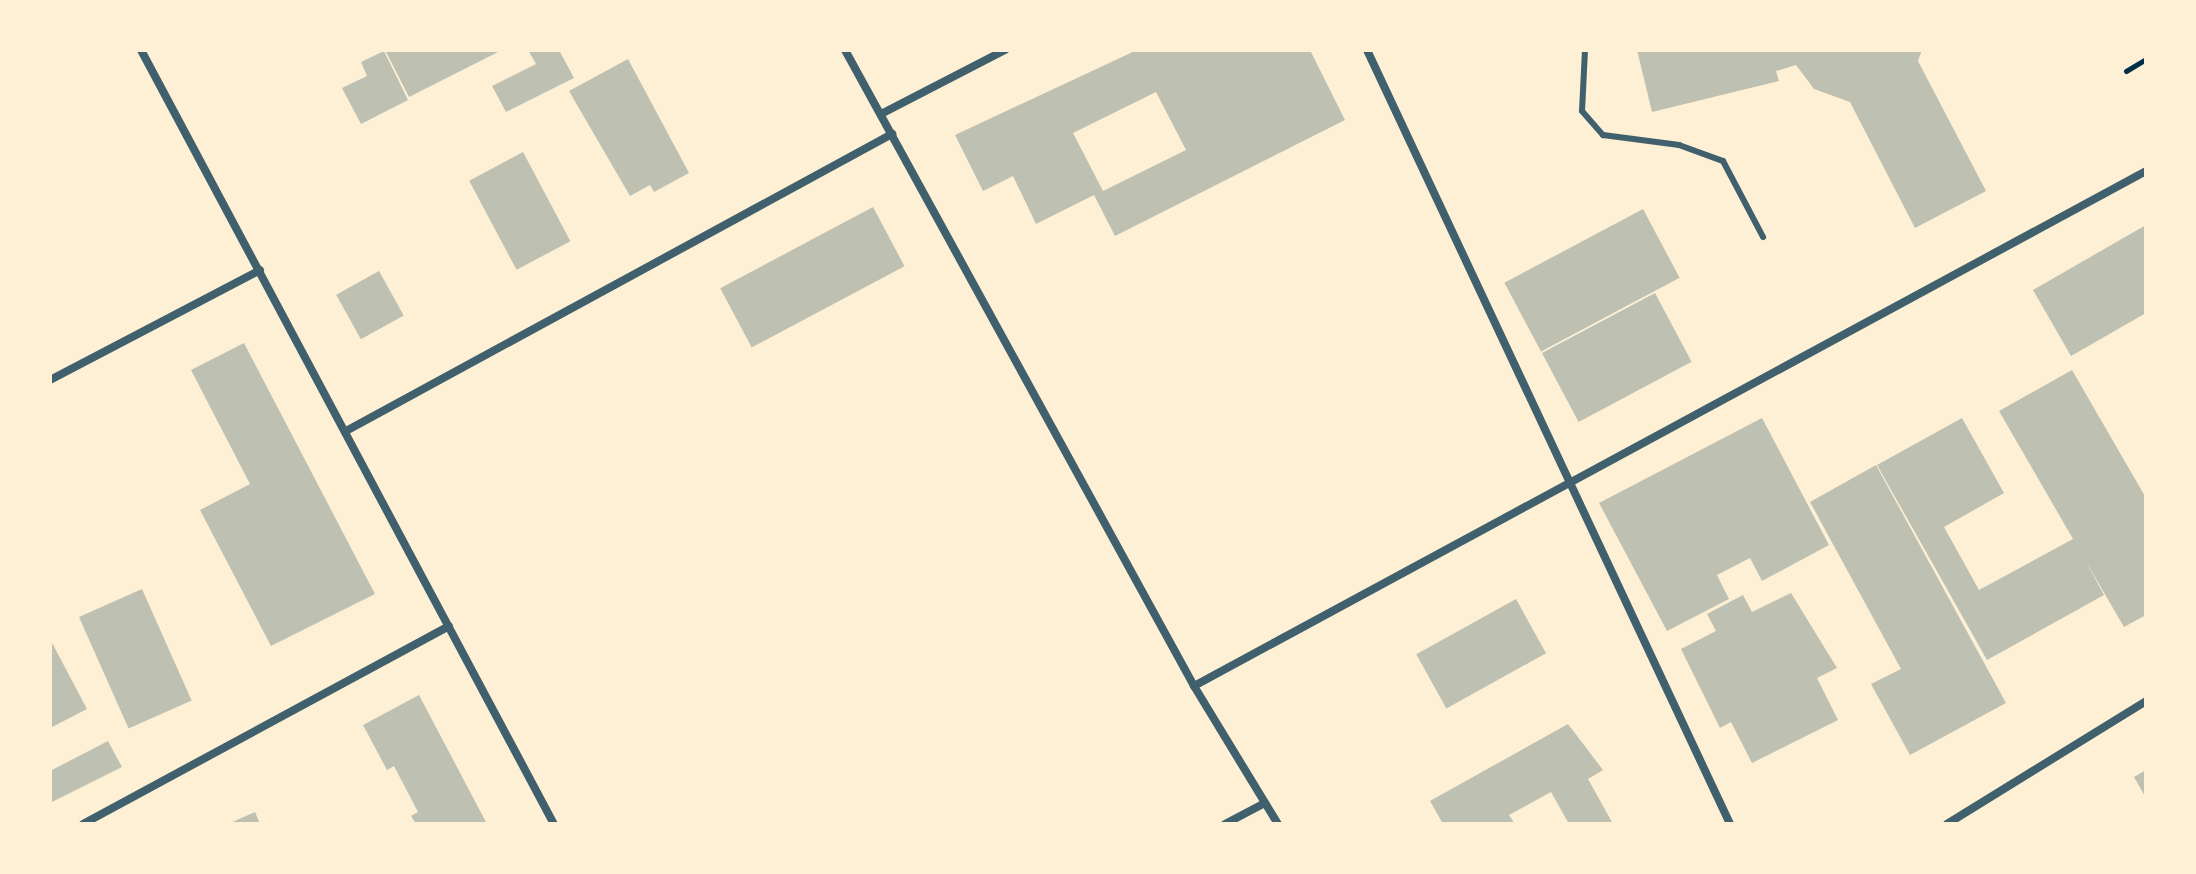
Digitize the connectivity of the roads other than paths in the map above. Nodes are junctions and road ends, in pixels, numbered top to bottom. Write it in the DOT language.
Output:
graph roads {
  1 [pos="141,50"];
  2 [pos="845,50"];
  3 [pos="1005,50"];
  4 [pos="1367,50"];
  5 [pos="1585,50"];
  6 [pos="881,114"];
  7 [pos="892,134"];
  8 [pos="2146,171"];
  9 [pos="1763,237"];
  10 [pos="260,270"];
  11 [pos="50,380"];
  12 [pos="346,431"];
  13 [pos="1568,485"];
  14 [pos="449,626"];
  15 [pos="1194,686"];
  16 [pos="2146,701"];
  17 [pos="1265,803"];
  18 [pos="83,824"];
  19 [pos="554,824"];
  20 [pos="1225,824"];
  21 [pos="1278,824"];
  22 [pos="1730,824"];
  23 [pos="1947,824"];
  1 -- 10 [label="street"];
  2 -- 6 [label="street"];
  3 -- 6 [label="street"];
  4 -- 13 [label="street"];
  5 -- 9 [label="lane"];
  6 -- 7 [label="street"];
  7 -- 12 [label="street"];
  7 -- 15 [label="street"];
  8 -- 13 [label="street"];
  10 -- 11 [label="street"];
  10 -- 12 [label="street"];
  12 -- 14 [label="street"];
  13 -- 15 [label="street"];
  13 -- 22 [label="street"];
  14 -- 18 [label="street"];
  14 -- 19 [label="street"];
  15 -- 17 [label="street"];
  16 -- 23 [label="street"];
  17 -- 20 [label="street"];
  17 -- 21 [label="street"];
}
